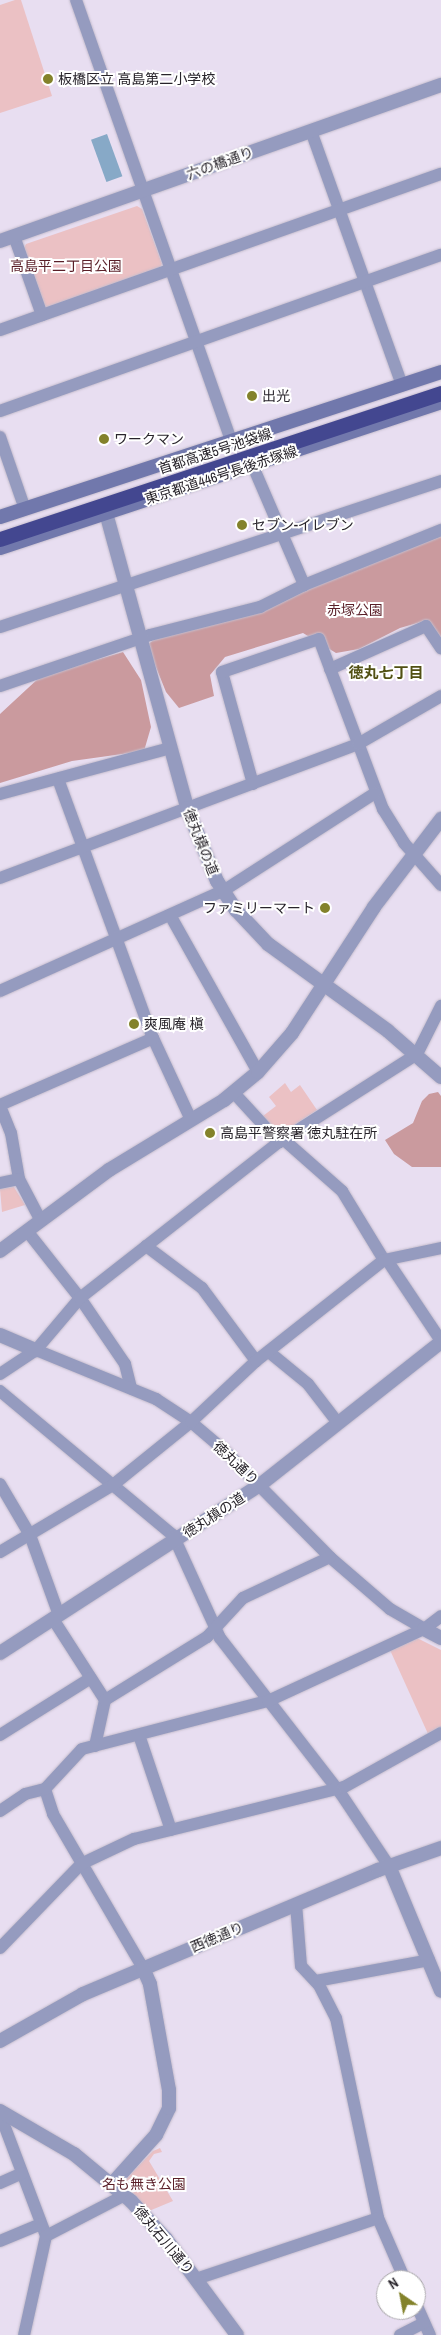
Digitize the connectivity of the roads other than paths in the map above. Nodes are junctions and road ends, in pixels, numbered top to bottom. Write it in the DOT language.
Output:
graph roads {
  1 [pos="76,0"];
  2 [pos="441,85"];
  3 [pos="311,131"];
  4 [pos="441,174"];
  5 [pos="143,190"];
  6 [pos="339,210"];
  7 [pos="14,236"];
  8 [pos="0,241"];
  9 [pos="441,255"];
  10 [pos="172,269"];
  11 [pos="365,282"];
  12 [pos="42,315"];
  13 [pos="0,330"];
  14 [pos="197,342"];
  15 [pos="441,372"];
  16 [pos="441,383"];
  17 [pos="402,385"];
  18 [pos="441,393"];
  19 [pos="441,402"];
  20 [pos="0,411"];
  21 [pos="0,438"];
  22 [pos="231,441"];
  23 [pos="252,464"];
  24 [pos="441,481"];
  25 [pos="25,509"];
  26 [pos="106,513"];
  27 [pos="0,517"];
  28 [pos="0,529"];
  29 [pos="441,530"];
  30 [pos="283,534"];
  31 [pos="0,539"];
  32 [pos="0,548"];
  33 [pos="304,585"];
  34 [pos="126,586"];
  35 [pos="0,627"];
  36 [pos="141,639"];
  37 [pos="441,648"];
  38 [pos="330,669"];
  39 [pos="0,686"];
  40 [pos="441,696"];
  41 [pos="358,744"];
  42 [pos="170,748"];
  43 [pos="58,779"];
  44 [pos="252,784"];
  45 [pos="375,793"];
  46 [pos="0,794"];
  47 [pos="187,808"];
  48 [pos="441,819"];
  49 [pos="83,846"];
  50 [pos="412,854"];
  51 [pos="0,878"];
  52 [pos="441,885"];
  53 [pos="223,891"];
  54 [pos="170,915"];
  55 [pos="116,938"];
  56 [pos="323,985"];
  57 [pos="0,991"];
  58 [pos="441,1006"];
  59 [pos="153,1038"];
  60 [pos="417,1054"];
  61 [pos="258,1072"];
  62 [pos="441,1077"];
  63 [pos="234,1093"];
  64 [pos="0,1106"];
  65 [pos="191,1120"];
  66 [pos="281,1140"];
  67 [pos="19,1179"];
  68 [pos="0,1183"];
  69 [pos="41,1221"];
  70 [pos="27,1231"];
  71 [pos="146,1246"];
  72 [pos="441,1248"];
  73 [pos="0,1251"];
  74 [pos="386,1260"];
  75 [pos="80,1298"];
  76 [pos="0,1335"];
  77 [pos="441,1342"];
  78 [pos="36,1350"];
  79 [pos="269,1352"];
  80 [pos="256,1361"];
  81 [pos="0,1374"];
  82 [pos="132,1388"];
  83 [pos="0,1391"];
  84 [pos="191,1422"];
  85 [pos="338,1423"];
  86 [pos="0,1484"];
  87 [pos="113,1485"];
  88 [pos="260,1486"];
  89 [pos="30,1535"];
  90 [pos="176,1540"];
  91 [pos="0,1552"];
  92 [pos="330,1557"];
  93 [pos="441,1616"];
  94 [pos="56,1617"];
  95 [pos="215,1629"];
  96 [pos="424,1629"];
  97 [pos="441,1638"];
  98 [pos="0,1653"];
  99 [pos="92,1678"];
  100 [pos="105,1700"];
  101 [pos="268,1701"];
  102 [pos="441,1733"];
  103 [pos="0,1735"];
  104 [pos="139,1735"];
  105 [pos="95,1746"];
  106 [pos="45,1789"];
  107 [pos="336,1789"];
  108 [pos="0,1810"];
  109 [pos="170,1830"];
  110 [pos="441,1848"];
  111 [pos="81,1864"];
  112 [pos="389,1866"];
  113 [pos="296,1904"];
  114 [pos="1,1946"];
  115 [pos="429,1960"];
  116 [pos="142,1968"];
  117 [pos="316,1981"];
  118 [pos="441,1991"];
  119 [pos="0,2041"];
  120 [pos="0,2113"];
  121 [pos="22,2173"];
  122 [pos="0,2183"];
  123 [pos="112,2184"];
  124 [pos="125,2195"];
  125 [pos="378,2218"];
  126 [pos="44,2230"];
  127 [pos="0,2241"];
  128 [pos="401,2270"];
  129 [pos="196,2279"];
  130 [pos="423,2320"];
  131 [pos="424,2323"];
  132 [pos="24,2335"];
  133 [pos="237,2335"];
  134 [pos="400,2335"];
  135 [pos="430,2335"];
  1 -- 5 [label="street"];
  2 -- 3 [label="street, 六の橋通り"];
  3 -- 5 [label="street, 六の橋通り"];
  3 -- 6 [label="street"];
  4 -- 6 [label="street"];
  5 -- 7 [label="street, 六の橋通り"];
  5 -- 10 [label="street"];
  6 -- 10 [label="street"];
  6 -- 11 [label="street"];
  7 -- 8 [label="street, 六の橋通り"];
  7 -- 12 [label="street"];
  9 -- 11 [label="street"];
  10 -- 12 [label="street"];
  10 -- 14 [label="street"];
  11 -- 14 [label="street"];
  11 -- 17 [label="street"];
  12 -- 13 [label="street"];
  14 -- 20 [label="street"];
  14 -- 22 [label="street"];
  15 -- 17 [label="main road, 東京都道446号長後赤塚線"];
  16 -- 28 [label="highway, 首都高速5号池袋線"];
  17 -- 22 [label="main road, 東京都道446号長後赤塚線"];
  18 -- 31 [label="highway, 首都高速5号池袋線"];
  19 -- 23 [label="main road, 東京都道446号長後赤塚線"];
  21 -- 25 [label="street"];
  22 -- 25 [label="main road, 東京都道446号長後赤塚線"];
  23 -- 26 [label="main road, 東京都道446号長後赤塚線"];
  23 -- 30 [label="street"];
  24 -- 30 [label="street"];
  25 -- 27 [label="main road, 東京都道446号長後赤塚線"];
  26 -- 32 [label="main road, 東京都道446号長後赤塚線"];
  26 -- 34 [label="street, 徳丸槙の道"];
  29 -- 33 [label="street"];
  30 -- 33 [label="street"];
  30 -- 34 [label="street"];
  33 -- 36 [label="street"];
  34 -- 35 [label="street"];
  34 -- 36 [label="street, 徳丸槙の道"];
  36 -- 39 [label="street"];
  36 -- 42 [label="street, 徳丸槙の道"];
  37 -- 38 [label="street"];
  38 -- 41 [label="street"];
  38 -- 44 [label="street"];
  40 -- 41 [label="street"];
  41 -- 44 [label="street"];
  41 -- 45 [label="street"];
  42 -- 43 [label="street"];
  42 -- 47 [label="street, 徳丸槙の道"];
  43 -- 46 [label="street"];
  43 -- 49 [label="street"];
  44 -- 47 [label="street"];
  45 -- 50 [label="street"];
  45 -- 53 [label="street"];
  47 -- 49 [label="street"];
  47 -- 53 [label="street, 徳丸槙の道"];
  48 -- 50 [label="street"];
  49 -- 51 [label="street"];
  49 -- 55 [label="street"];
  50 -- 52 [label="street"];
  50 -- 56 [label="street"];
  53 -- 54 [label="street"];
  53 -- 56 [label="street, 徳丸槙の道"];
  54 -- 55 [label="street"];
  54 -- 61 [label="street"];
  55 -- 57 [label="street"];
  55 -- 59 [label="street"];
  56 -- 60 [label="street, 徳丸槙の道"];
  56 -- 61 [label="street"];
  58 -- 60 [label="street"];
  59 -- 64 [label="street"];
  59 -- 65 [label="street"];
  60 -- 62 [label="street, 徳丸槙の道"];
  60 -- 66 [label="street"];
  61 -- 63 [label="street"];
  63 -- 65 [label="street"];
  63 -- 66 [label="street"];
  64 -- 67 [label="street"];
  65 -- 69 [label="street"];
  66 -- 71 [label="street"];
  66 -- 74 [label="street"];
  67 -- 68 [label="street"];
  67 -- 69 [label="street"];
  69 -- 70 [label="street"];
  70 -- 73 [label="street"];
  70 -- 75 [label="street"];
  71 -- 75 [label="street"];
  71 -- 80 [label="street"];
  72 -- 74 [label="street"];
  74 -- 77 [label="street"];
  74 -- 79 [label="street"];
  75 -- 78 [label="street"];
  75 -- 82 [label="street"];
  76 -- 78 [label="street, 徳丸通り"];
  77 -- 85 [label="street, 徳丸槙の道"];
  78 -- 81 [label="street"];
  78 -- 82 [label="street, 徳丸通り"];
  79 -- 80 [label="street"];
  79 -- 85 [label="street"];
  80 -- 84 [label="street"];
  82 -- 84 [label="street, 徳丸通り"];
  83 -- 87 [label="street"];
  84 -- 87 [label="street"];
  84 -- 88 [label="street, 徳丸通り"];
  85 -- 88 [label="street, 徳丸槙の道"];
  86 -- 89 [label="street"];
  87 -- 89 [label="street"];
  87 -- 90 [label="street"];
  88 -- 90 [label="street, 徳丸槙の道"];
  88 -- 92 [label="street, 徳丸通り"];
  89 -- 91 [label="street"];
  89 -- 94 [label="street"];
  90 -- 94 [label="street, 徳丸槙の道"];
  90 -- 95 [label="street"];
  92 -- 95 [label="street"];
  92 -- 96 [label="street, 徳丸通り"];
  93 -- 96 [label="street"];
  94 -- 98 [label="street, 徳丸槙の道"];
  94 -- 99 [label="street"];
  95 -- 100 [label="street"];
  95 -- 101 [label="street"];
  96 -- 97 [label="street, 徳丸通り"];
  96 -- 101 [label="street"];
  99 -- 100 [label="street"];
  99 -- 103 [label="street"];
  100 -- 105 [label="street"];
  101 -- 104 [label="street"];
  101 -- 107 [label="street"];
  102 -- 107 [label="street"];
  104 -- 105 [label="street"];
  104 -- 109 [label="street"];
  105 -- 106 [label="street"];
  106 -- 108 [label="street"];
  106 -- 111 [label="street"];
  107 -- 109 [label="street"];
  107 -- 112 [label="street"];
  109 -- 111 [label="street"];
  110 -- 112 [label="street, 西徳通り"];
  111 -- 114 [label="street"];
  111 -- 116 [label="street"];
  112 -- 113 [label="street, 西徳通り"];
  112 -- 115 [label="street"];
  113 -- 116 [label="street, 西徳通り"];
  113 -- 117 [label="street"];
  115 -- 117 [label="street"];
  115 -- 118 [label="street"];
  116 -- 119 [label="street, 西徳通り"];
  116 -- 123 [label="street"];
  117 -- 125 [label="street"];
  120 -- 121 [label="street"];
  120 -- 123 [label="street, 徳丸石川通り"];
  121 -- 122 [label="street"];
  121 -- 126 [label="street"];
  123 -- 124 [label="street, 徳丸石川通り"];
  124 -- 126 [label="street"];
  124 -- 129 [label="street, 徳丸石川通り"];
  125 -- 128 [label="street"];
  125 -- 129 [label="street"];
  126 -- 127 [label="street"];
  126 -- 132 [label="street"];
  129 -- 133 [label="street, 徳丸石川通り"];
  130 -- 131 [label="street"];
  131 -- 134 [label="street"];
  131 -- 135 [label="street"];
}
